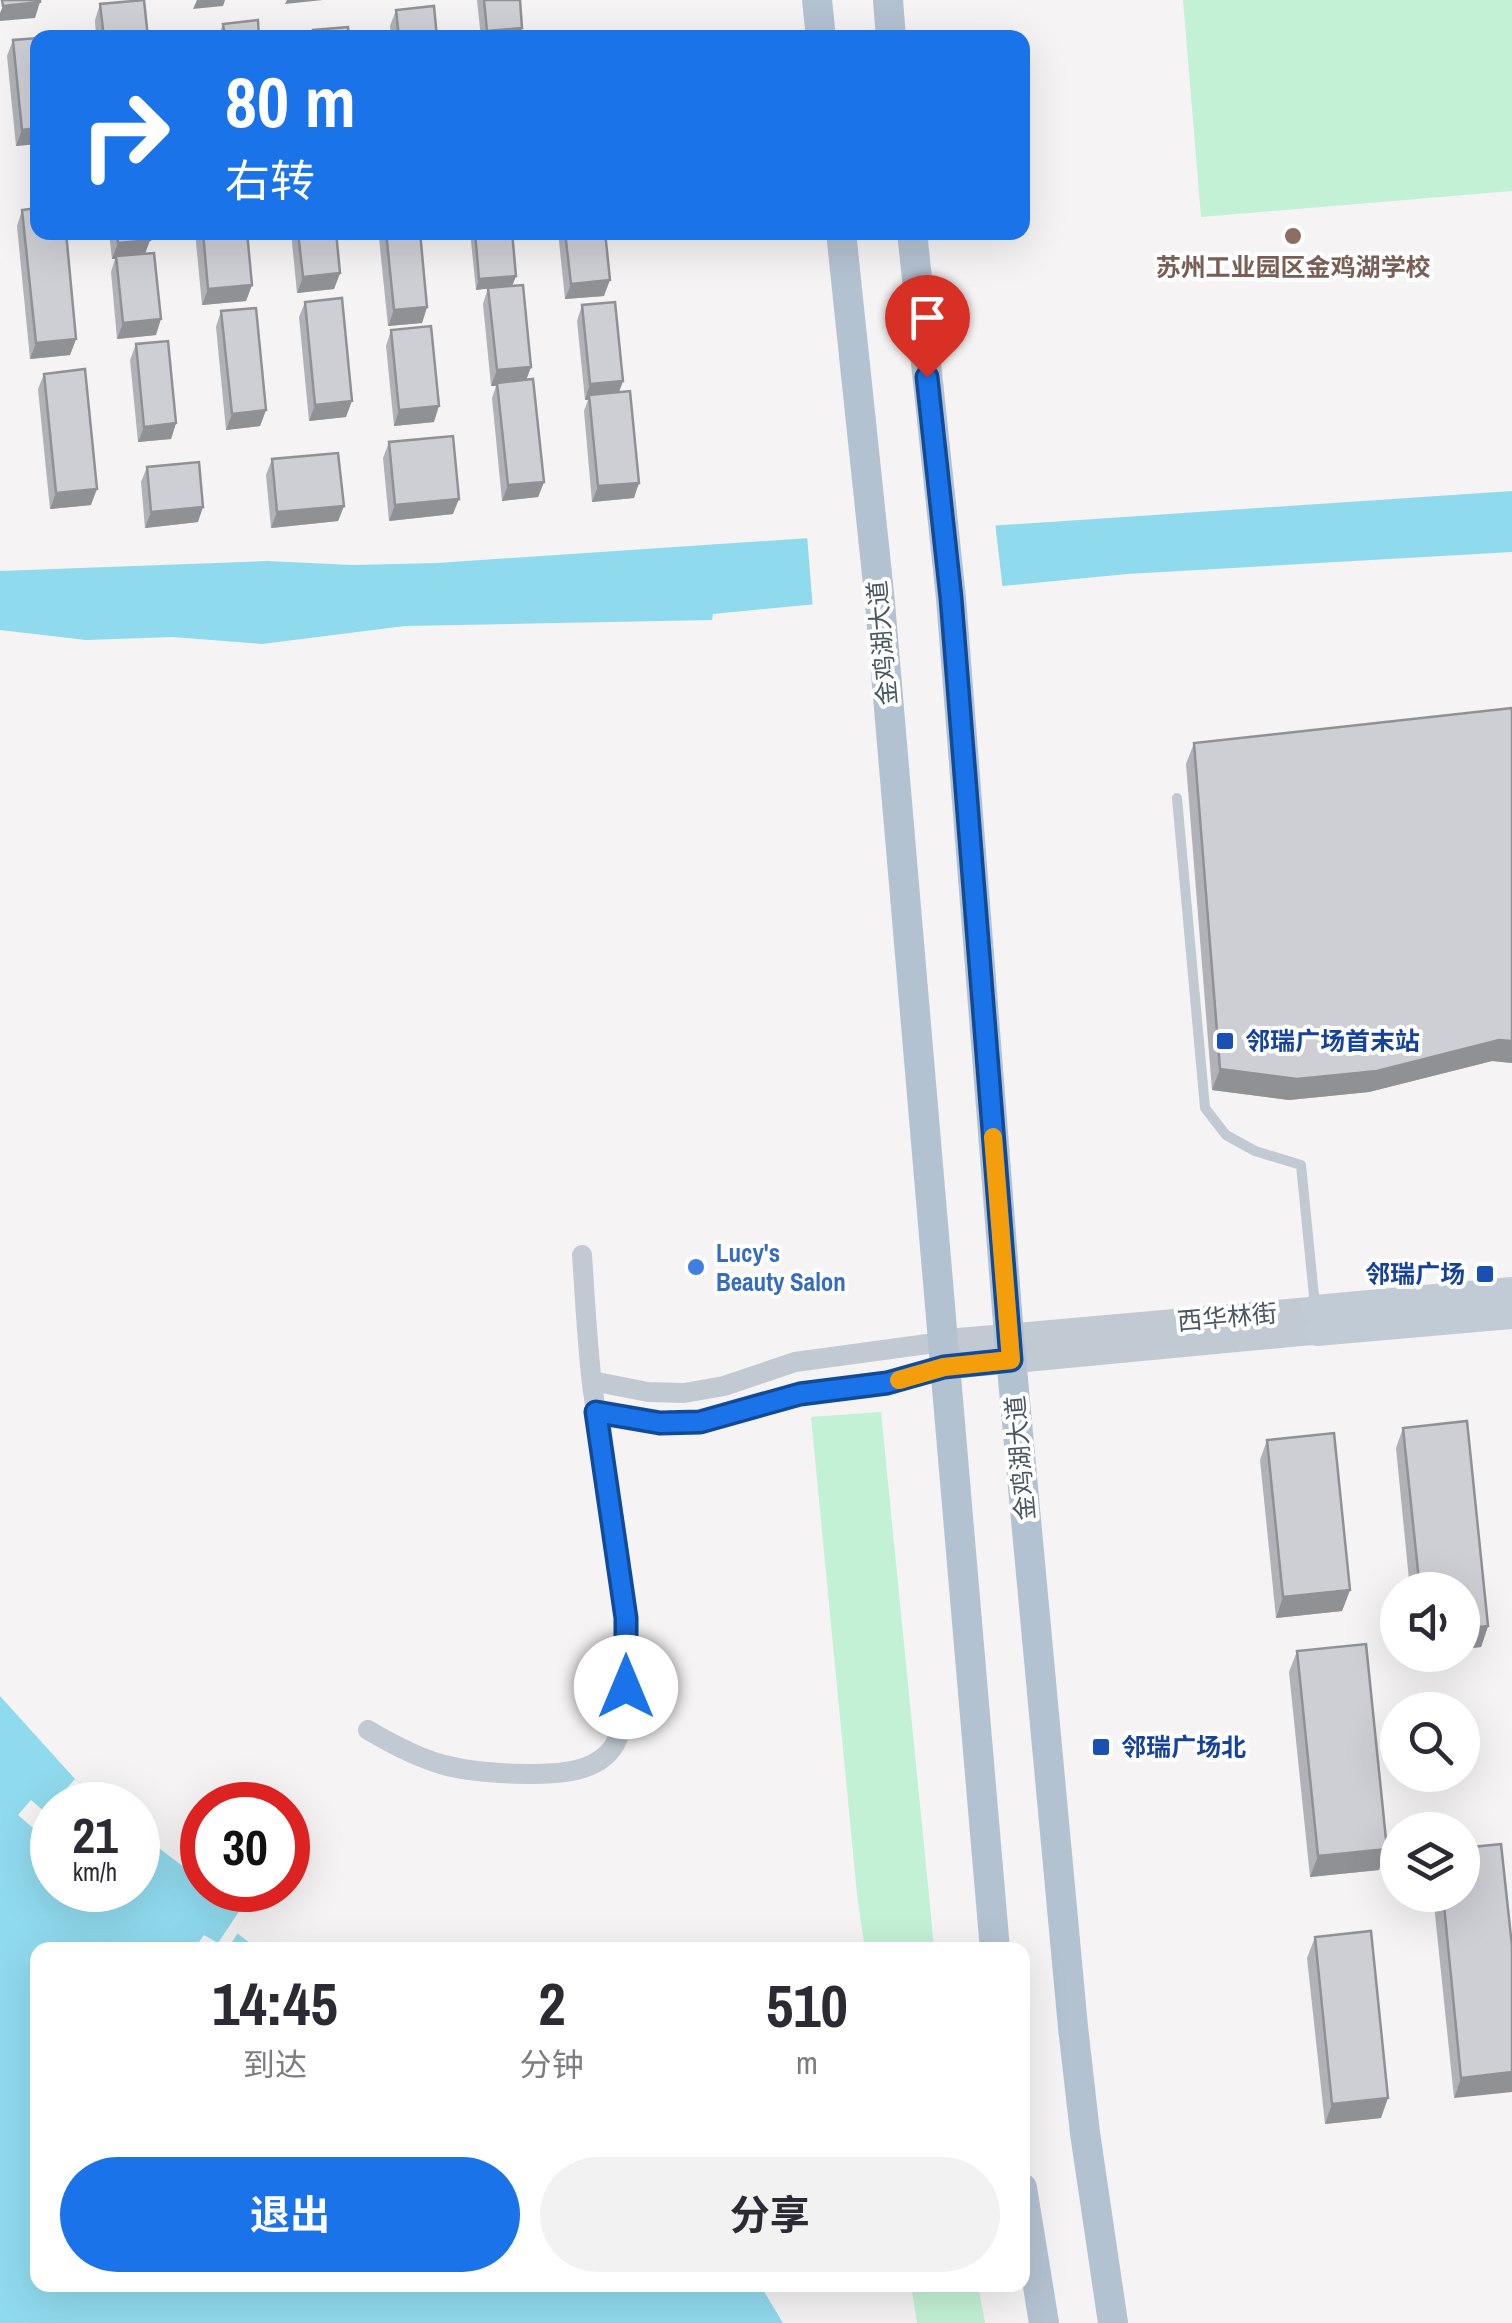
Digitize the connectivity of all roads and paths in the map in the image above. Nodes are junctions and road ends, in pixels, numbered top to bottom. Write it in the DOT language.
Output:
graph roads {
  1 [pos="888,0"];
  2 [pos="819,2"];
  3 [pos="821,30"];
  4 [pos="891,30"];
  5 [pos="842,240"];
  6 [pos="913,240"];
  7 [pos="1177,798"];
  8 [pos="582,1255"];
  9 [pos="1512,1292"];
  10 [pos="1512,1315"];
  11 [pos="1316,1320"];
  12 [pos="1010,1348"];
  13 [pos="944,1355"];
  14 [pos="592,1381"];
  15 [pos="596,1412"];
  16 [pos="368,1730"];
  17 [pos="994,1942"];
  18 [pos="1030,2237"];
  19 [pos="1044,2323"];
  20 [pos="1114,2323"];
  1 -- 4 [label="main road"];
  2 -- 3 [label="main road"];
  5 -- 13 [label="main road, 金鸡湖大道"];
  6 -- 12 [label="main road, 金鸡湖大道"];
  7 -- 11 [label="lane"];
  8 -- 14 [label="street"];
  9 -- 11 [label="main road, 西华林街"];
  10 -- 11 [label="main road, 西华林街"];
  11 -- 12 [label="street, 西华林街"];
  12 -- 13 [label="street, 西华林街"];
  12 -- 20 [label="main road, 金鸡湖大道"];
  13 -- 14 [label="street"];
  13 -- 15 [label="street"];
  13 -- 17 [label="main road, 金鸡湖大道"];
  14 -- 15 [label="street"];
  15 -- 16 [label="street"];
  18 -- 19 [label="main road"];
}
